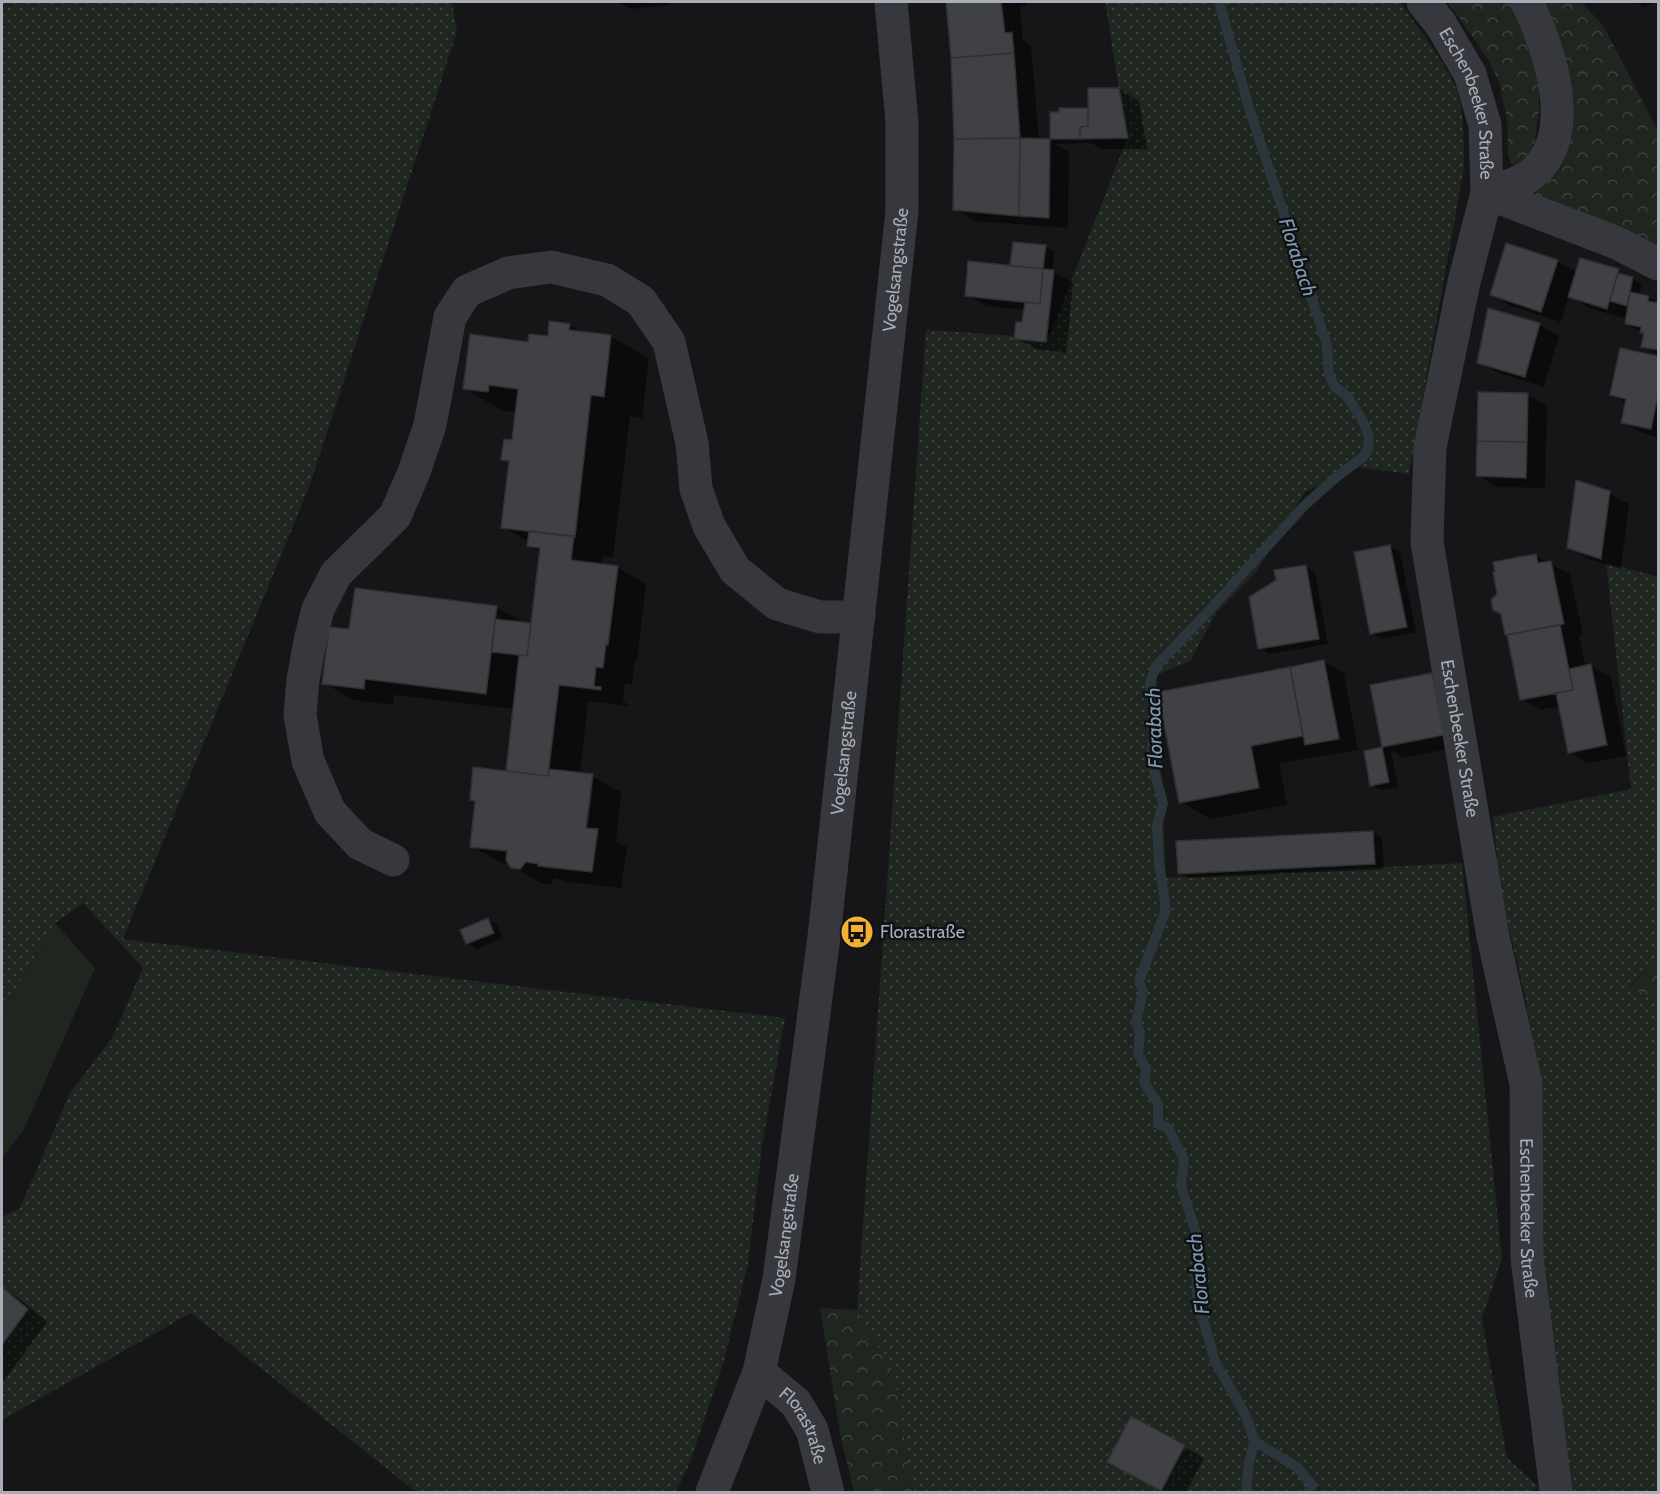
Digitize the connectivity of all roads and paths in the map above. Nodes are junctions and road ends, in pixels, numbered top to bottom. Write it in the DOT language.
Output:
graph roads {
  1 [pos="891,2"];
  2 [pos="1423,2"];
  3 [pos="1527,2"];
  4 [pos="1487,193"];
  5 [pos="1659,264"];
  6 [pos="859,617"];
  7 [pos="393,860"];
  8 [pos="759,1372"];
  9 [pos="712,1492"];
  10 [pos="828,1492"];
  11 [pos="1556,1492"];
  1 -- 6 [label="street, Vogelsangstraße"];
  2 -- 4 [label="street, Eschenbeeker Straße"];
  3 -- 4 [label="street"];
  4 -- 5 [label="street"];
  4 -- 11 [label="street, Eschenbeeker Straße"];
  6 -- 7 [label="street"];
  6 -- 8 [label="street, Vogelsangstraße"];
  8 -- 9 [label="street, Vogelsangstraße"];
  8 -- 10 [label="street, Florastraße"];
}
